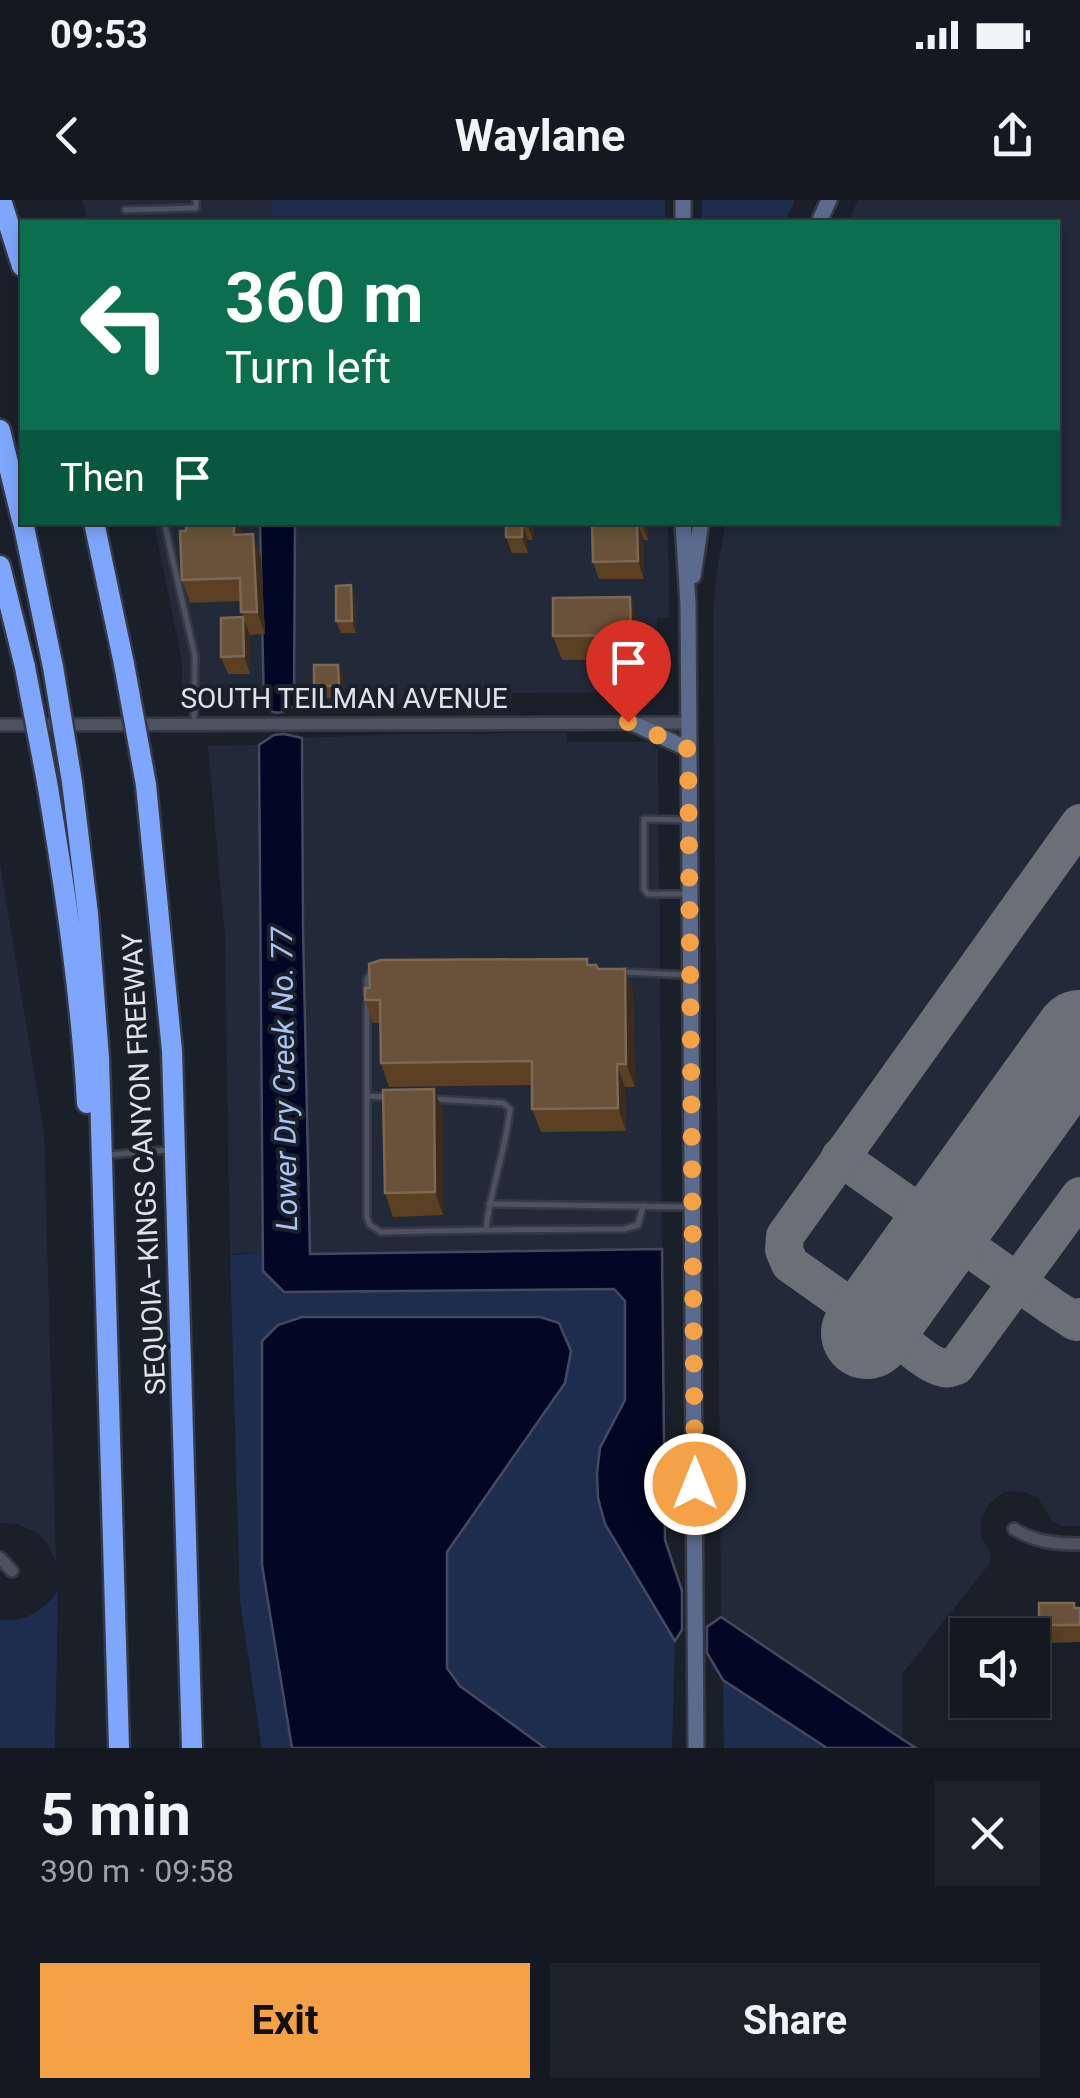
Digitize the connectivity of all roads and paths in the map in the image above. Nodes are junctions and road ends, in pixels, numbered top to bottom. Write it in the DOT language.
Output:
graph roads {
  1 [pos="0,200"];
  2 [pos="196,200"];
  3 [pos="126,210"];
  4 [pos="20,260"];
  5 [pos="0,430"];
  6 [pos="20,509"];
  7 [pos="24,525"];
  8 [pos="95,525"];
  9 [pos="165,525"];
  10 [pos="683,525"];
  11 [pos="701,525"];
  12 [pos="0,566"];
  13 [pos="688,604"];
  14 [pos="628,722"];
  15 [pos="689,723"];
  16 [pos="194,724"];
  17 [pos="0,725"];
  18 [pos="688,749"];
  19 [pos="689,820"];
  20 [pos="690,894"];
  21 [pos="378,963"];
  22 [pos="612,971"];
  23 [pos="690,975"];
  24 [pos="367,1096"];
  25 [pos="386,1097"];
  26 [pos="426,1099"];
  27 [pos="175,1150"];
  28 [pos="102,1155"];
  29 [pos="489,1204"];
  30 [pos="643,1206"];
  31 [pos="693,1207"];
  32 [pos="486,1230"];
  33 [pos="113,1520"];
  34 [pos="1014,1529"];
  35 [pos="1080,1544"];
  36 [pos="0,1558"];
  37 [pos="12,1571"];
  38 [pos="119,1748"];
  39 [pos="192,1748"];
  40 [pos="696,1748"];
  1 -- 4 [label="highway"];
  2 -- 3 [label="lane"];
  5 -- 6 [label="highway, SEQUOIA–KINGS CANYON FREEWAY"];
  7 -- 28 [label="highway, SEQUOIA–KINGS CANYON FREEWAY, bridge"];
  8 -- 27 [label="highway, SEQUOIA–KINGS CANYON FREEWAY, bridge"];
  9 -- 16 [label="lane"];
  10 -- 13 [label="main road"];
  11 -- 13 [label="main road"];
  12 -- 33 [label="highway, bridge"];
  13 -- 15 [label="main road"];
  14 -- 15 [label="street, SOUTH TEILMAN AVENUE"];
  14 -- 16 [label="street, SOUTH TEILMAN AVENUE"];
  14 -- 18 [label="main road"];
  15 -- 18 [label="main road"];
  16 -- 17 [label="street, SOUTH TEILMAN AVENUE"];
  18 -- 19 [label="main road"];
  19 -- 20 [label="main road"];
  19 -- 20 [label="lane"];
  20 -- 23 [label="main road"];
  21 -- 24 [label="lane"];
  22 -- 23 [label="lane"];
  23 -- 31 [label="main road"];
  24 -- 25 [label="lane"];
  24 -- 32 [label="lane"];
  26 -- 29 [label="lane"];
  27 -- 28 [label="lane"];
  27 -- 39 [label="highway, SEQUOIA–KINGS CANYON FREEWAY"];
  28 -- 33 [label="highway, SEQUOIA–KINGS CANYON FREEWAY"];
  29 -- 30 [label="lane"];
  29 -- 32 [label="lane"];
  30 -- 31 [label="lane"];
  30 -- 32 [label="lane"];
  31 -- 40 [label="main road"];
  33 -- 38 [label="highway, SEQUOIA–KINGS CANYON FREEWAY"];
  34 -- 35 [label="street"];
  36 -- 37 [label="street"];
}
